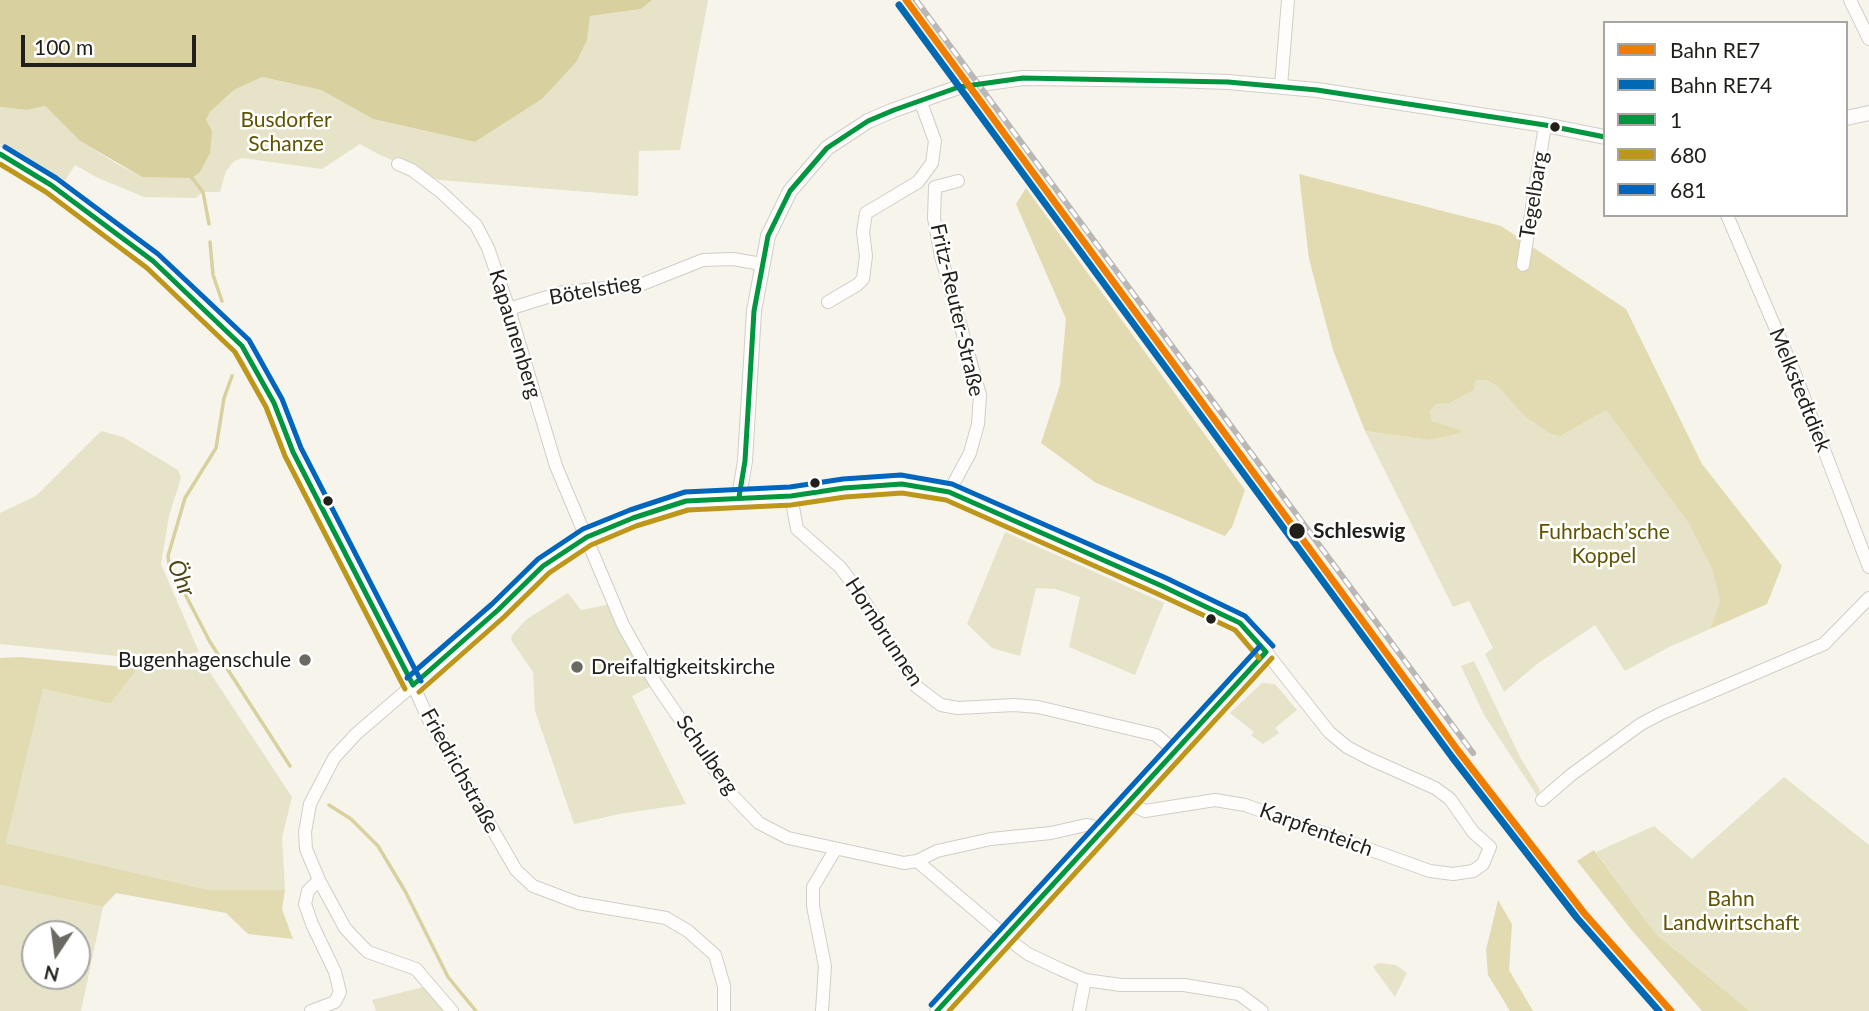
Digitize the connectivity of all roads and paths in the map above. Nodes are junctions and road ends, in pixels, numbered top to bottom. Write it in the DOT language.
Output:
graph roads {
  1 [pos="1288,0"];
  2 [pos="1850,0"];
  3 [pos="1869,39"];
  4 [pos="1281,86"];
  5 [pos="920,100"];
  6 [pos="1869,113"];
  7 [pos="1848,118"];
  8 [pos="1545,125"];
  9 [pos="1603,137"];
  10 [pos="0,154"];
  11 [pos="398,164"];
  12 [pos="958,181"];
  13 [pos="1728,217"];
  14 [pos="762,264"];
  15 [pos="1523,265"];
  16 [pos="828,302"];
  17 [pos="509,309"];
  18 [pos="949,492"];
  19 [pos="791,496"];
  20 [pos="739,497"];
  21 [pos="587,537"];
  22 [pos="1869,567"];
  23 [pos="1869,598"];
  24 [pos="1266,652"];
  25 [pos="413,685"];
  26 [pos="1174,750"];
  27 [pos="1542,800"];
  28 [pos="1128,803"];
  29 [pos="1101,832"];
  30 [pos="835,849"];
  31 [pos="917,861"];
  32 [pos="319,880"];
  33 [pos="1006,934"];
  34 [pos="1085,980"];
  35 [pos="311,1011"];
  36 [pos="452,1011"];
  37 [pos="724,1011"];
  38 [pos="822,1011"];
  39 [pos="937,1011"];
  40 [pos="1079,1011"];
  41 [pos="1262,1011"];
  1 -- 4 [label="street"];
  2 -- 3 [label="street"];
  4 -- 5 [label="street"];
  4 -- 8 [label="street"];
  5 -- 14 [label="street"];
  5 -- 16 [label="street"];
  6 -- 7 [label="street"];
  8 -- 9 [label="street"];
  8 -- 15 [label="street, Tegelbarg"];
  10 -- 25 [label="street, Friedrichstraße"];
  11 -- 17 [label="street, Kapaunenberg"];
  12 -- 18 [label="street, Fritz-Reuter-Straße"];
  13 -- 22 [label="street, Melkstedtdiek"];
  14 -- 17 [label="street, Bötelstieg"];
  14 -- 20 [label="street"];
  17 -- 21 [label="street, Kapaunenberg"];
  18 -- 19 [label="street"];
  18 -- 24 [label="street"];
  19 -- 20 [label="street"];
  19 -- 26 [label="street, Hornbrunnen"];
  20 -- 21 [label="street"];
  21 -- 25 [label="street"];
  21 -- 30 [label="street, Schulberg"];
  23 -- 27 [label="street"];
  24 -- 26 [label="street"];
  24 -- 28 [label="street, Karpfenteich"];
  25 -- 32 [label="street"];
  25 -- 37 [label="street, Friedrichstraße"];
  26 -- 28 [label="street"];
  28 -- 29 [label="street"];
  29 -- 31 [label="street"];
  29 -- 33 [label="street"];
  30 -- 31 [label="street, Schulberg"];
  30 -- 38 [label="street"];
  31 -- 33 [label="street"];
  32 -- 35 [label="street"];
  32 -- 36 [label="street"];
  33 -- 34 [label="street"];
  33 -- 39 [label="street"];
  34 -- 40 [label="street"];
  34 -- 41 [label="street"];
}
